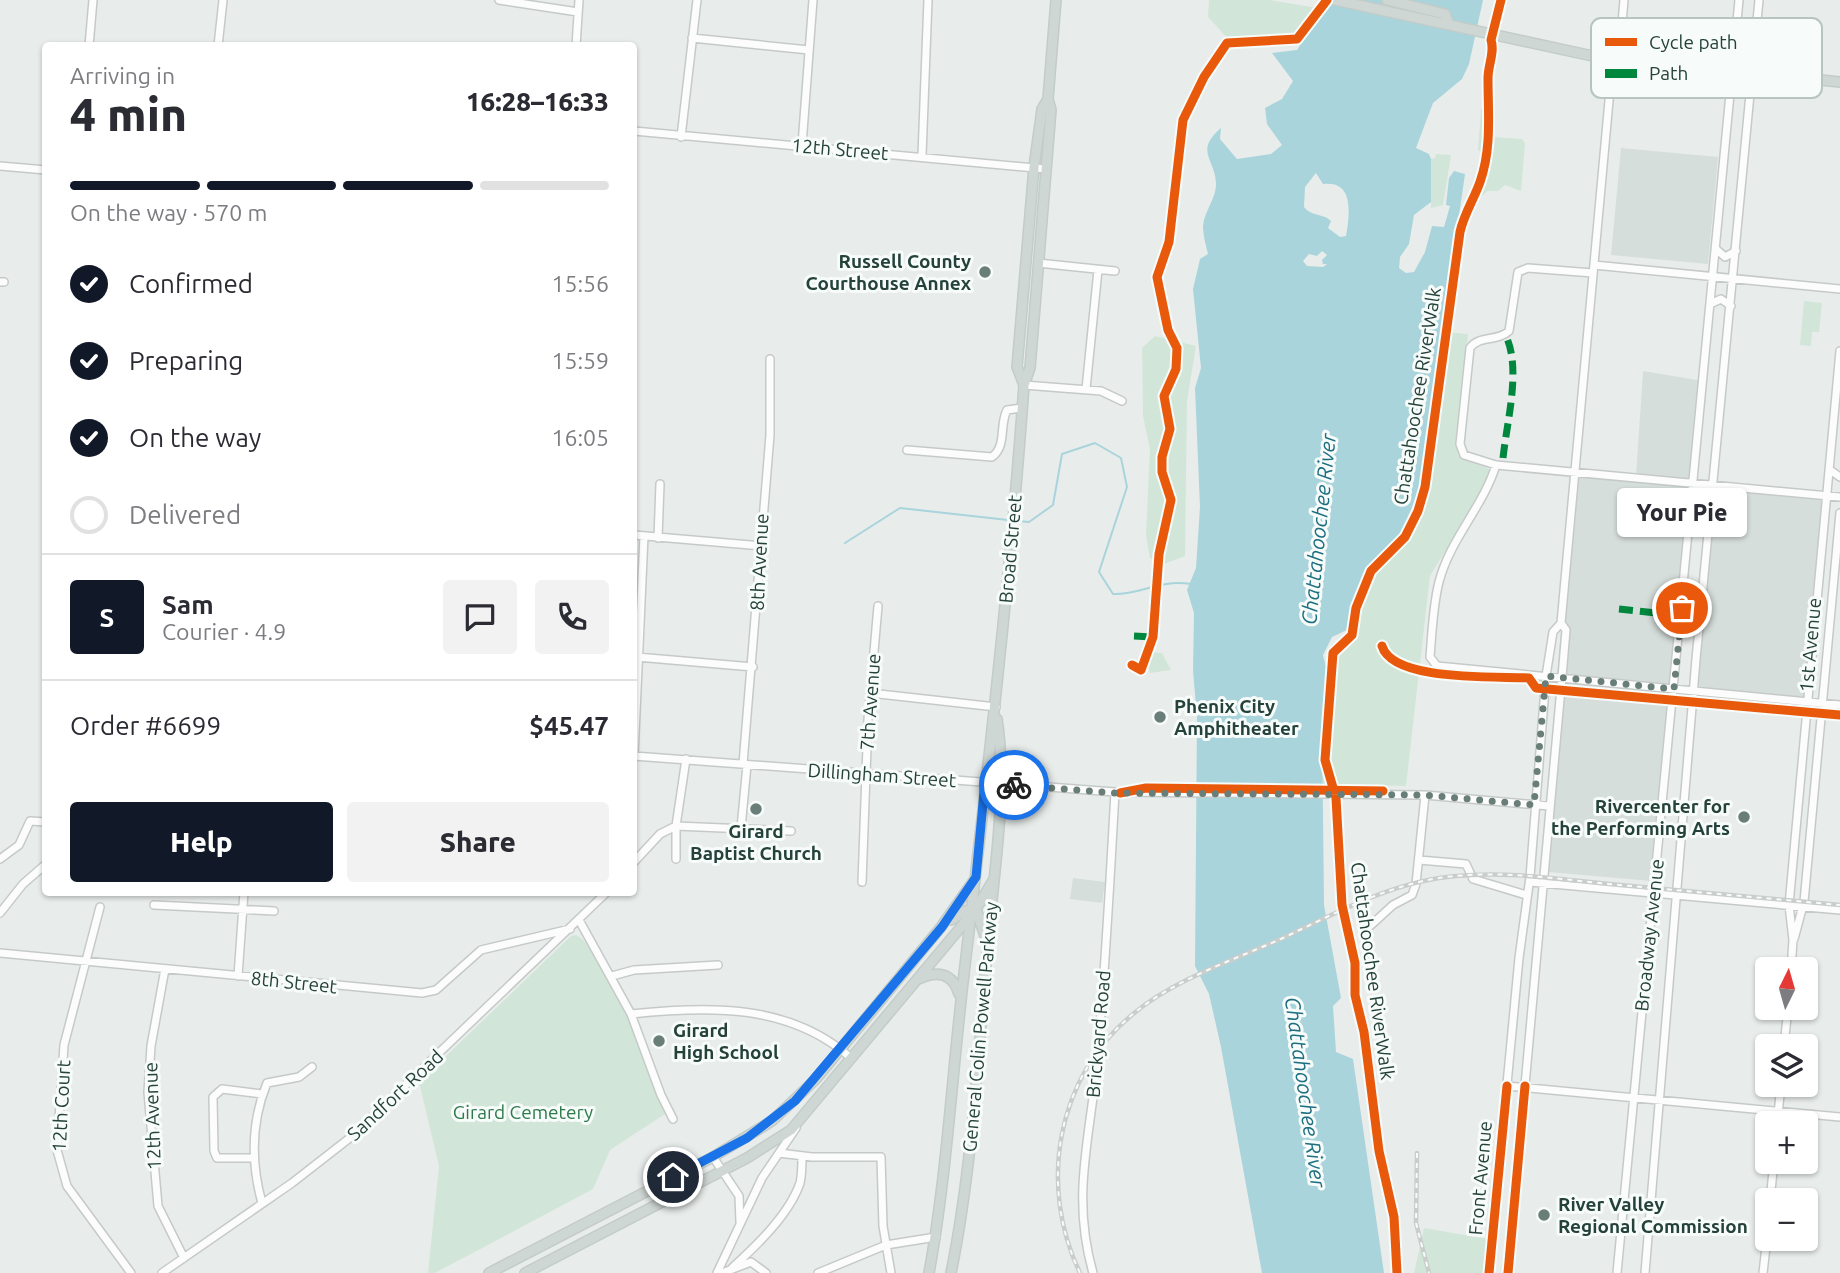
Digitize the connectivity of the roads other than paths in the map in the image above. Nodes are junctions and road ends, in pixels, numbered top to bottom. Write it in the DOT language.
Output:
graph roads {
  1 [pos="93,0"];
  2 [pos="223,0"];
  3 [pos="499,0"];
  4 [pos="579,0"];
  5 [pos="697,0"];
  6 [pos="813,0"];
  7 [pos="928,0"];
  8 [pos="1056,0"];
  9 [pos="1335,0"];
  10 [pos="1387,0"];
  11 [pos="1624,0"];
  12 [pos="1739,0"];
  13 [pos="1759,0"];
  14 [pos="578,12"];
  15 [pos="1622,18"];
  16 [pos="1737,18"];
  17 [pos="1757,18"];
  18 [pos="1449,25"];
  19 [pos="692,38"];
  20 [pos="89,42"];
  21 [pos="218,42"];
  22 [pos="576,42"];
  23 [pos="809,50"];
  24 [pos="1591,56"];
  25 [pos="1822,80"];
  26 [pos="1840,82"];
  27 [pos="1609,98"];
  28 [pos="1730,98"];
  29 [pos="1750,98"];
  30 [pos="1048,99"];
  31 [pos="637,131"];
  32 [pos="681,136"];
  33 [pos="802,145"];
  34 [pos="922,155"];
  35 [pos="0,166"];
  36 [pos="1034,167"];
  37 [pos="1046,169"];
  38 [pos="42,170"];
  39 [pos="1716,248"];
  40 [pos="1736,251"];
  41 [pos="1038,263"];
  42 [pos="1594,269"];
  43 [pos="1098,270"];
  44 [pos="1115,271"];
  45 [pos="1713,277"];
  46 [pos="1733,279"];
  47 [pos="1840,289"];
  48 [pos="1710,304"];
  49 [pos="1731,306"];
  50 [pos="1840,351"];
  51 [pos="770,359"];
  52 [pos="1024,385"];
  53 [pos="1086,389"];
  54 [pos="1122,401"];
  55 [pos="1022,408"];
  56 [pos="907,450"];
  57 [pos="1496,465"];
  58 [pos="1829,469"];
  59 [pos="1575,471"];
  60 [pos="1840,477"];
  61 [pos="1694,481"];
  62 [pos="1712,483"];
  63 [pos="660,484"];
  64 [pos="1827,496"];
  65 [pos="1840,497"];
  66 [pos="1840,513"];
  67 [pos="1825,517"];
  68 [pos="1840,519"];
  69 [pos="637,535"];
  70 [pos="644,536"];
  71 [pos="658,538"];
  72 [pos="762,546"];
  73 [pos="878,606"];
  74 [pos="1561,623"];
  75 [pos="637,657"];
  76 [pos="753,667"];
  77 [pos="1546,676"];
  78 [pos="1562,677"];
  79 [pos="1810,677"];
  80 [pos="1824,679"];
  81 [pos="1674,689"];
  82 [pos="1693,690"];
  83 [pos="870,694"];
  84 [pos="1808,702"];
  85 [pos="1822,704"];
  86 [pos="1840,705"];
  87 [pos="996,710"];
  88 [pos="1806,722"];
  89 [pos="1820,723"];
  90 [pos="637,756"];
  91 [pos="686,759"];
  92 [pos="745,765"];
  93 [pos="865,774"];
  94 [pos="985,782"];
  95 [pos="999,783"];
  96 [pos="1115,793"];
  97 [pos="1425,795"];
  98 [pos="1534,805"];
  99 [pos="1549,806"];
  100 [pos="42,822"];
  101 [pos="676,826"];
  102 [pos="741,828"];
  103 [pos="791,831"];
  104 [pos="0,859"];
  105 [pos="637,859"];
  106 [pos="676,859"];
  107 [pos="1419,860"];
  108 [pos="42,867"];
  109 [pos="976,877"];
  110 [pos="994,880"];
  111 [pos="862,882"];
  112 [pos="1530,882"];
  113 [pos="1542,882"];
  114 [pos="1792,882"];
  115 [pos="1805,883"];
  116 [pos="1654,893"];
  117 [pos="1526,895"];
  118 [pos="1678,895"];
  119 [pos="244,896"];
  120 [pos="603,896"];
  121 [pos="155,905"];
  122 [pos="1789,905"];
  123 [pos="1803,906"];
  124 [pos="100,907"];
  125 [pos="244,908"];
  126 [pos="1840,910"];
  127 [pos="274,911"];
  128 [pos="973,911"];
  129 [pos="0,914"];
  130 [pos="579,920"];
  131 [pos="1370,926"];
  132 [pos="942,927"];
  133 [pos="570,929"];
  134 [pos="1793,940"];
  135 [pos="988,945"];
  136 [pos="0,953"];
  137 [pos="1792,957"];
  138 [pos="86,961"];
  139 [pos="718,965"];
  140 [pos="164,969"];
  141 [pos="238,976"];
  142 [pos="612,976"];
  143 [pos="898,979"];
  144 [pos="911,984"];
  145 [pos="961,999"];
  146 [pos="631,1014"];
  147 [pos="840,1048"];
  148 [pos="851,1058"];
  149 [pos="312,1067"];
  150 [pos="1507,1086"];
  151 [pos="1525,1086"];
  152 [pos="262,1094"];
  153 [pos="1633,1095"];
  154 [pos="1660,1097"];
  155 [pos="1780,1097"];
  156 [pos="808,1110"];
  157 [pos="1778,1111"];
  158 [pos="1818,1115"];
  159 [pos="1840,1117"];
  160 [pos="673,1119"];
  161 [pos="779,1153"];
  162 [pos="803,1156"];
  163 [pos="713,1157"];
  164 [pos="252,1158"];
  165 [pos="721,1171"];
  166 [pos="262,1203"];
  167 [pos="737,1233"];
  168 [pos="936,1237"];
  169 [pos="886,1245"];
  170 [pos="1766,1251"];
  171 [pos="184,1258"];
  172 [pos="732,1268"];
  173 [pos="131,1273"];
  174 [pos="162,1273"];
  175 [pos="489,1273"];
  176 [pos="525,1273"];
  177 [pos="717,1273"];
  178 [pos="722,1273"];
  179 [pos="766,1273"];
  180 [pos="818,1273"];
  181 [pos="891,1273"];
  182 [pos="929,1273"];
  183 [pos="951,1273"];
  184 [pos="1093,1273"];
  185 [pos="1489,1273"];
  186 [pos="1508,1273"];
  187 [pos="1617,1273"];
  188 [pos="1645,1273"];
  189 [pos="1763,1273"];
  1 -- 20 [label="street"];
  2 -- 21 [label="street"];
  3 -- 14 [label="street"];
  4 -- 14 [label="street"];
  5 -- 19 [label="street"];
  6 -- 23 [label="street"];
  7 -- 34 [label="street"];
  8 -- 30 [label="main road, Broad Street"];
  9 -- 18 [label="main road"];
  10 -- 18 [label="main road"];
  11 -- 15 [label="street"];
  12 -- 16 [label="street, Broadway Avenue"];
  13 -- 17 [label="street, Broadway Avenue"];
  14 -- 22 [label="street"];
  18 -- 24 [label="main road"];
  19 -- 23 [label="street"];
  19 -- 32 [label="street"];
  23 -- 33 [label="street"];
  25 -- 26 [label="main road"];
  27 -- 42 [label="street"];
  28 -- 39 [label="street, Broadway Avenue"];
  29 -- 40 [label="street, Broadway Avenue"];
  30 -- 36 [label="main road, Broad Street"];
  30 -- 37 [label="main road, Broad Street"];
  31 -- 32 [label="street, 12th Street"];
  32 -- 33 [label="street, 12th Street"];
  33 -- 34 [label="street, 12th Street"];
  34 -- 36 [label="street, 12th Street"];
  35 -- 38 [label="street"];
  36 -- 37 [label="street, 12th Street"];
  36 -- 52 [label="main road, Broad Street"];
  37 -- 41 [label="main road, Broad Street"];
  39 -- 40 [label="street"];
  39 -- 45 [label="street, Broadway Avenue"];
  40 -- 46 [label="street, Broadway Avenue"];
  41 -- 43 [label="street"];
  41 -- 52 [label="main road, Broad Street"];
  42 -- 45 [label="street"];
  42 -- 57 [label="street"];
  42 -- 59 [label="street"];
  43 -- 44 [label="street"];
  43 -- 53 [label="street"];
  45 -- 46 [label="street"];
  45 -- 48 [label="street, Broadway Avenue"];
  46 -- 47 [label="street"];
  46 -- 49 [label="street, Broadway Avenue"];
  48 -- 49 [label="street"];
  48 -- 61 [label="street, Broadway Avenue"];
  49 -- 62 [label="street, Broadway Avenue"];
  50 -- 58 [label="street, 1st Avenue"];
  51 -- 72 [label="street, 8th Avenue"];
  52 -- 53 [label="street"];
  52 -- 55 [label="main road, Broad Street"];
  53 -- 54 [label="street"];
  55 -- 56 [label="street"];
  55 -- 87 [label="main road, Broad Street"];
  57 -- 59 [label="street"];
  57 -- 77 [label="street"];
  58 -- 60 [label="street"];
  58 -- 64 [label="street, 1st Avenue"];
  59 -- 61 [label="street"];
  59 -- 74 [label="street"];
  61 -- 62 [label="street"];
  61 -- 81 [label="street, Broadway Avenue"];
  62 -- 64 [label="street"];
  62 -- 82 [label="street, Broadway Avenue"];
  63 -- 71 [label="street"];
  64 -- 65 [label="street"];
  64 -- 67 [label="street, 1st Avenue"];
  66 -- 68 [label="street, 1st Avenue"];
  67 -- 68 [label="street"];
  67 -- 79 [label="street, 1st Avenue"];
  68 -- 80 [label="street, 1st Avenue"];
  69 -- 70 [label="street"];
  70 -- 71 [label="street"];
  70 -- 75 [label="street"];
  71 -- 72 [label="street"];
  72 -- 76 [label="street, 8th Avenue"];
  73 -- 83 [label="street, 7th Avenue"];
  74 -- 77 [label="street, Front Avenue"];
  74 -- 78 [label="street, Front Avenue"];
  75 -- 76 [label="street"];
  76 -- 92 [label="street, 8th Avenue"];
  77 -- 78 [label="street"];
  77 -- 98 [label="street, Front Avenue"];
  78 -- 81 [label="street"];
  78 -- 99 [label="street, Front Avenue"];
  79 -- 80 [label="street, 1st Avenue"];
  79 -- 84 [label="street, 1st Avenue"];
  80 -- 85 [label="street, 1st Avenue"];
  81 -- 82 [label="street"];
  81 -- 116 [label="street, Broadway Avenue"];
  82 -- 84 [label="street"];
  82 -- 118 [label="street, Broadway Avenue"];
  83 -- 87 [label="street"];
  83 -- 93 [label="street, 7th Avenue"];
  84 -- 85 [label="street"];
  84 -- 88 [label="street, 1st Avenue"];
  85 -- 86 [label="street"];
  85 -- 89 [label="street, 1st Avenue"];
  87 -- 94 [label="main road, General Colin Powell Parkway"];
  87 -- 95 [label="main road, General Colin Powell Parkway"];
  88 -- 89 [label="street"];
  88 -- 114 [label="street, 1st Avenue"];
  89 -- 115 [label="street, 1st Avenue"];
  90 -- 91 [label="street, Dillingham Street"];
  91 -- 92 [label="street, Dillingham Street"];
  91 -- 101 [label="street"];
  92 -- 93 [label="street, Dillingham Street"];
  92 -- 102 [label="street, 8th Avenue"];
  93 -- 94 [label="street, Dillingham Street"];
  93 -- 111 [label="street, 7th Avenue"];
  94 -- 95 [label="street, Dillingham Street"];
  94 -- 109 [label="main road, General Colin Powell Parkway"];
  95 -- 96 [label="street, Dillingham Street"];
  95 -- 110 [label="main road, General Colin Powell Parkway"];
  96 -- 97 [label="street, Dillingham Street"];
  96 -- 184 [label="street, Brickyard Road"];
  97 -- 98 [label="street, Dillingham Street"];
  97 -- 107 [label="street"];
  98 -- 99 [label="street, Dillingham Street"];
  98 -- 112 [label="street, Front Avenue"];
  99 -- 113 [label="street, Front Avenue"];
  100 -- 104 [label="street"];
  101 -- 102 [label="street"];
  101 -- 105 [label="street"];
  101 -- 106 [label="street"];
  102 -- 103 [label="street"];
  107 -- 117 [label="street"];
  107 -- 131 [label="street"];
  108 -- 129 [label="street"];
  109 -- 128 [label="main road, General Colin Powell Parkway"];
  109 -- 132 [label="main road"];
  110 -- 128 [label="main road"];
  110 -- 135 [label="main road, General Colin Powell Parkway"];
  112 -- 113 [label="street"];
  112 -- 117 [label="street, Front Avenue"];
  113 -- 116 [label="street"];
  113 -- 151 [label="street, Front Avenue"];
  114 -- 115 [label="street"];
  114 -- 122 [label="street, 1st Avenue"];
  115 -- 123 [label="street, 1st Avenue"];
  116 -- 118 [label="street"];
  116 -- 153 [label="street, Broadway Avenue"];
  117 -- 150 [label="street, Front Avenue"];
  118 -- 122 [label="street"];
  118 -- 154 [label="street, Broadway Avenue"];
  119 -- 125 [label="street"];
  120 -- 130 [label="street, Sandfort Road"];
  121 -- 125 [label="street"];
  122 -- 123 [label="street"];
  122 -- 134 [label="street, 1st Avenue"];
  123 -- 126 [label="street"];
  123 -- 134 [label="street, 1st Avenue"];
  124 -- 138 [label="street, 12th Court"];
  125 -- 127 [label="street"];
  125 -- 141 [label="street"];
  128 -- 132 [label="main road"];
  128 -- 135 [label="main road"];
  128 -- 144 [label="main road"];
  128 -- 145 [label="main road, General Colin Powell Parkway"];
  130 -- 133 [label="street, Sandfort Road"];
  130 -- 142 [label="street"];
  132 -- 143 [label="main road"];
  133 -- 141 [label="street, 8th Street"];
  133 -- 166 [label="street, Sandfort Road"];
  134 -- 137 [label="street, 1st Avenue"];
  135 -- 183 [label="main road, General Colin Powell Parkway"];
  136 -- 138 [label="street, 8th Street"];
  138 -- 140 [label="street, 8th Street"];
  138 -- 173 [label="street, 12th Court"];
  139 -- 142 [label="street"];
  140 -- 141 [label="street, 8th Street"];
  140 -- 171 [label="street, 12th Avenue"];
  142 -- 146 [label="street"];
  143 -- 144 [label="main road"];
  143 -- 147 [label="main road"];
  144 -- 145 [label="main road"];
  144 -- 148 [label="main road"];
  145 -- 168 [label="main road, General Colin Powell Parkway"];
  146 -- 147 [label="street"];
  146 -- 160 [label="street"];
  147 -- 148 [label="street"];
  147 -- 163 [label="main road"];
  148 -- 156 [label="main road"];
  149 -- 152 [label="street"];
  150 -- 151 [label="street"];
  150 -- 185 [label="street, Front Avenue"];
  151 -- 153 [label="street"];
  151 -- 186 [label="street, Front Avenue"];
  152 -- 164 [label="street"];
  152 -- 164 [label="street"];
  153 -- 154 [label="street"];
  153 -- 187 [label="street, Broadway Avenue"];
  154 -- 157 [label="street"];
  154 -- 188 [label="street, Broadway Avenue"];
  155 -- 157 [label="street"];
  156 -- 161 [label="street"];
  156 -- 165 [label="main road"];
  158 -- 159 [label="street"];
  161 -- 162 [label="street"];
  161 -- 167 [label="street"];
  162 -- 169 [label="street"];
  162 -- 172 [label="street"];
  163 -- 165 [label="street"];
  163 -- 175 [label="main road"];
  164 -- 166 [label="street"];
  165 -- 167 [label="street"];
  165 -- 176 [label="main road"];
  166 -- 171 [label="street, Sandfort Road"];
  167 -- 177 [label="street"];
  168 -- 169 [label="street"];
  168 -- 182 [label="main road, General Colin Powell Parkway"];
  169 -- 180 [label="street"];
  169 -- 181 [label="street"];
  170 -- 189 [label="street"];
  171 -- 174 [label="street, Sandfort Road"];
  172 -- 178 [label="street"];
  172 -- 179 [label="street"];
}
